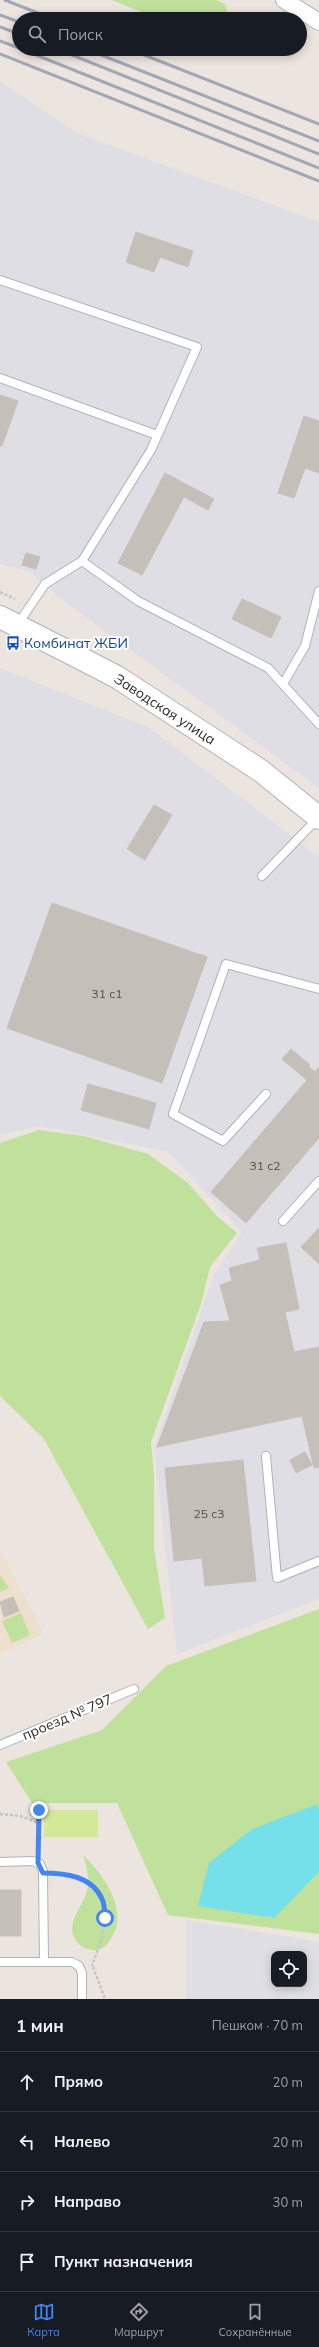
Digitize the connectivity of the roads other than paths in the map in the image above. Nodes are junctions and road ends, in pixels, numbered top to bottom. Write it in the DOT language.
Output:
graph roads {
  1 [pos="284,0"];
  2 [pos="303,12"];
  3 [pos="307,14"];
  4 [pos="319,22"];
  5 [pos="0,280"];
  6 [pos="0,378"];
  7 [pos="157,435"];
  8 [pos="82,561"];
  9 [pos="319,591"];
  10 [pos="8,621"];
  11 [pos="283,684"];
  12 [pos="319,724"];
  13 [pos="319,818"];
  14 [pos="262,876"];
  15 [pos="319,989"];
  16 [pos="266,1094"];
  17 [pos="319,1181"];
  18 [pos="283,1221"];
  19 [pos="266,1456"];
  20 [pos="319,1561"];
  21 [pos="134,1688"];
  22 [pos="0,1745"];
  23 [pos="0,1862"];
  24 [pos="0,1962"];
  25 [pos="44,1962"];
  26 [pos="82,1999"];
  1 -- 2 [label="street"];
  3 -- 4 [label="street"];
  5 -- 7 [label="lane"];
  6 -- 7 [label="lane"];
  7 -- 8 [label="lane"];
  8 -- 10 [label="lane"];
  8 -- 11 [label="lane"];
  9 -- 11 [label="lane"];
  10 -- 13 [label="street, Заводская улица"];
  11 -- 12 [label="lane"];
  13 -- 14 [label="lane"];
  15 -- 16 [label="lane"];
  17 -- 18 [label="lane"];
  19 -- 20 [label="lane"];
  21 -- 22 [label="lane, проезд № 797"];
  23 -- 25 [label="lane"];
  24 -- 25 [label="lane"];
  25 -- 26 [label="lane"];
}
